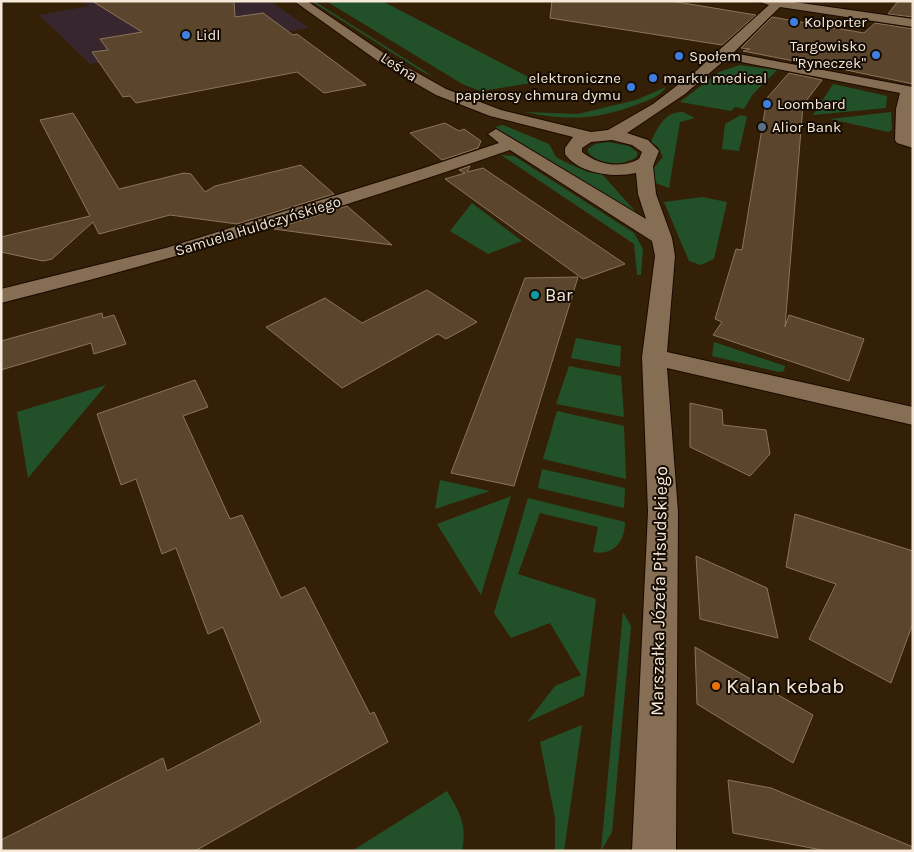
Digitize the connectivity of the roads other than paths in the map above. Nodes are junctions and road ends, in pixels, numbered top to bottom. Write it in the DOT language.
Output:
graph roads {
  1 [pos="299,1"];
  2 [pos="762,1"];
  3 [pos="779,2"];
  4 [pos="913,23"];
  5 [pos="724,55"];
  6 [pos="911,91"];
  7 [pos="441,92"];
  8 [pos="664,105"];
  9 [pos="514,118"];
  10 [pos="612,136"];
  11 [pos="591,137"];
  12 [pos="642,143"];
  13 [pos="913,143"];
  14 [pos="511,144"];
  15 [pos="572,148"];
  16 [pos="644,164"];
  17 [pos="604,168"];
  18 [pos="653,213"];
  19 [pos="662,238"];
  20 [pos="1,296"];
  21 [pos="654,357"];
  22 [pos="913,416"];
  23 [pos="654,851"];
  1 -- 7 [label="street, Leśna"];
  2 -- 3 [label="street"];
  3 -- 4 [label="street"];
  3 -- 5 [label="street"];
  5 -- 6 [label="street"];
  5 -- 8 [label="street"];
  6 -- 13 [label="street"];
  7 -- 9 [label="street, Leśna"];
  7 -- 14 [label="street"];
  8 -- 9 [label="street"];
  8 -- 10 [label="street"];
  8 -- 12 [label="street"];
  9 -- 11 [label="street, Leśna"];
  9 -- 15 [label="street, Leśna"];
  10 -- 11 [label="street"];
  10 -- 12 [label="street"];
  11 -- 15 [label="street"];
  12 -- 16 [label="street, Marszałka Józefa Piłsudskiego"];
  14 -- 19 [label="street"];
  14 -- 20 [label="street, Samuela Huldczyńskiego"];
  15 -- 17 [label="street, Leśna"];
  16 -- 17 [label="street"];
  16 -- 18 [label="street, Marszałka Józefa Piłsudskiego"];
  17 -- 18 [label="street"];
  18 -- 19 [label="street, Marszałka Józefa Piłsudskiego"];
  19 -- 21 [label="street, Marszałka Józefa Piłsudskiego"];
  21 -- 22 [label="street"];
  21 -- 23 [label="street, Marszałka Józefa Piłsudskiego"];
}
